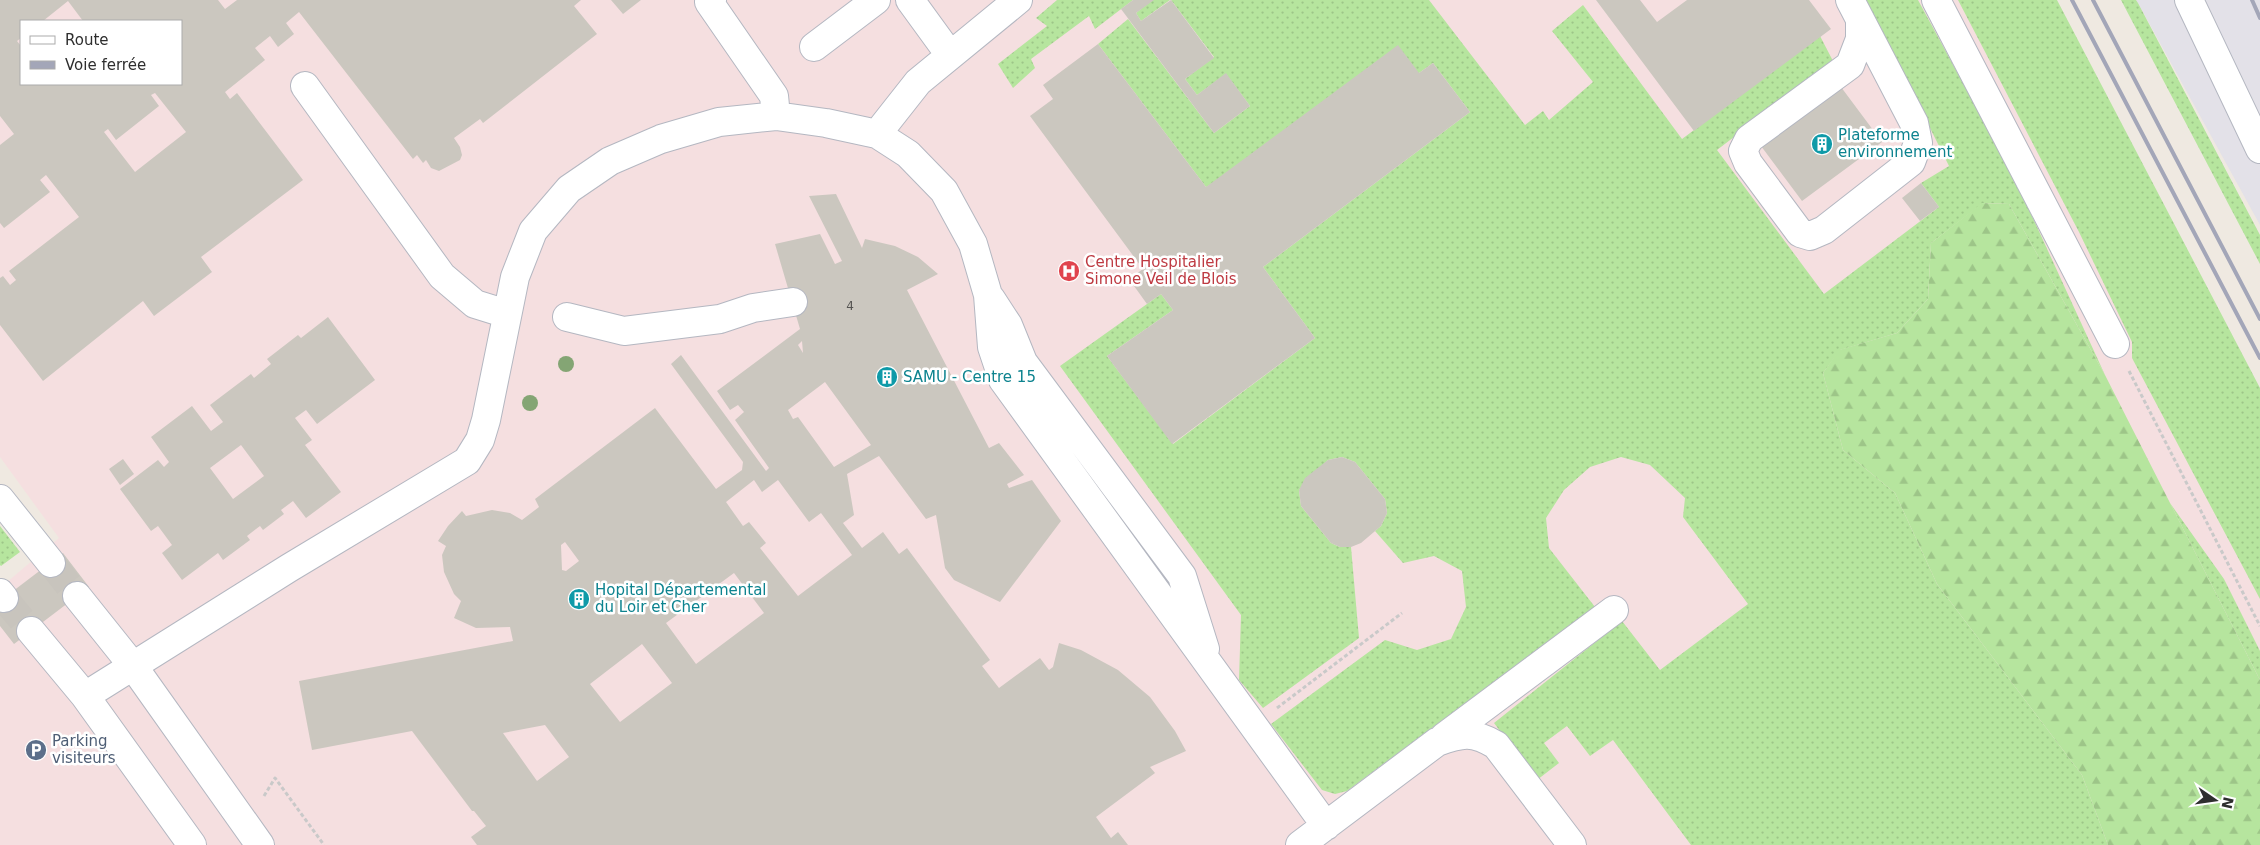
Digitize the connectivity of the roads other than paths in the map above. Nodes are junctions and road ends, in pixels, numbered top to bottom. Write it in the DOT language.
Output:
graph roads {
  1 [pos="876,0"];
  2 [pos="910,0"];
  3 [pos="1018,0"];
  4 [pos="1936,0"];
  5 [pos="2189,0"];
  6 [pos="709,1"];
  7 [pos="1855,10"];
  8 [pos="814,47"];
  9 [pos="950,55"];
  10 [pos="305,86"];
  11 [pos="776,116"];
  12 [pos="877,134"];
  13 [pos="2260,149"];
  14 [pos="792,302"];
  15 [pos="507,314"];
  16 [pos="567,317"];
  17 [pos="2115,344"];
  18 [pos="0,499"];
  19 [pos="51,563"];
  20 [pos="77,596"];
  21 [pos="1614,610"];
  22 [pos="31,631"];
  23 [pos="133,666"];
  24 [pos="85,696"];
  25 [pos="1437,742"];
  26 [pos="1326,826"];
  27 [pos="192,845"];
  28 [pos="260,845"];
  29 [pos="1300,845"];
  30 [pos="1572,845"];
  1 -- 8 [label="street"];
  2 -- 9 [label="street"];
  3 -- 9 [label="street"];
  4 -- 17 [label="street"];
  5 -- 13 [label="street"];
  6 -- 11 [label="street"];
  7 -- 7 [label="street"];
  9 -- 12 [label="street"];
  10 -- 15 [label="street"];
  11 -- 12 [label="street"];
  11 -- 15 [label="street"];
  12 -- 26 [label="street"];
  14 -- 16 [label="street"];
  15 -- 23 [label="street"];
  18 -- 19 [label="street"];
  20 -- 23 [label="street"];
  21 -- 25 [label="street"];
  22 -- 24 [label="street"];
  23 -- 24 [label="street"];
  23 -- 28 [label="street"];
  24 -- 27 [label="street"];
  25 -- 26 [label="street"];
  25 -- 30 [label="street"];
  26 -- 29 [label="street"];
}
